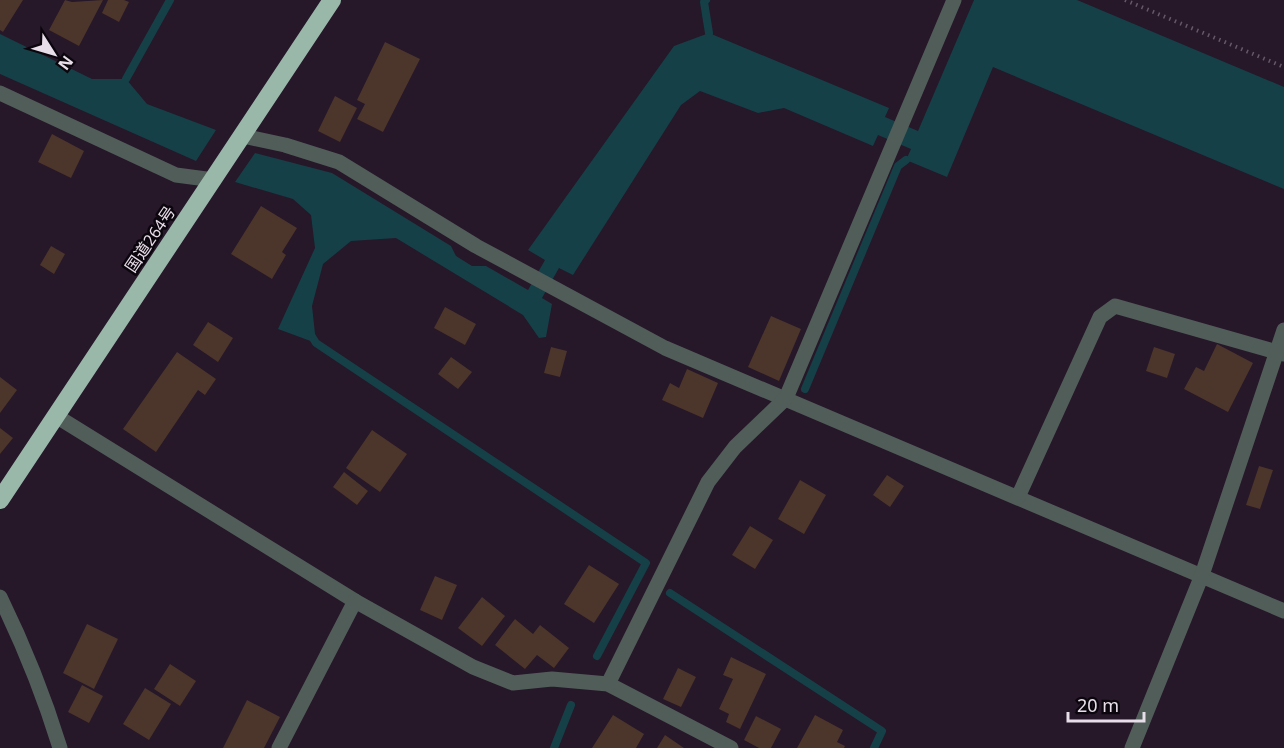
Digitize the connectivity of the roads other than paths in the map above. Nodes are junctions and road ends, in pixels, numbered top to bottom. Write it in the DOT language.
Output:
graph roads {
  1 [pos="332,0"];
  2 [pos="954,0"];
  3 [pos="0,93"];
  4 [pos="243,136"];
  5 [pos="214,180"];
  6 [pos="1284,330"];
  7 [pos="1281,354"];
  8 [pos="786,398"];
  9 [pos="56,416"];
  10 [pos="1018,497"];
  11 [pos="0,500"];
  12 [pos="1202,575"];
  13 [pos="0,597"];
  14 [pos="355,601"];
  15 [pos="1284,611"];
  16 [pos="608,684"];
  17 [pos="60,748"];
  18 [pos="279,748"];
  19 [pos="731,748"];
  20 [pos="1132,748"];
  1 -- 4 [label="highway, 国道264号"];
  2 -- 8 [label="street"];
  3 -- 5 [label="street"];
  4 -- 5 [label="highway, 国道264号"];
  4 -- 8 [label="street"];
  5 -- 9 [label="highway, 国道264号"];
  6 -- 7 [label="street"];
  7 -- 10 [label="street"];
  7 -- 12 [label="street"];
  8 -- 10 [label="street"];
  8 -- 16 [label="street"];
  9 -- 11 [label="highway, 国道264号"];
  9 -- 14 [label="street"];
  10 -- 12 [label="street"];
  12 -- 15 [label="street"];
  12 -- 20 [label="street"];
  13 -- 17 [label="street"];
  14 -- 16 [label="street"];
  14 -- 18 [label="street"];
  16 -- 19 [label="street"];
}
